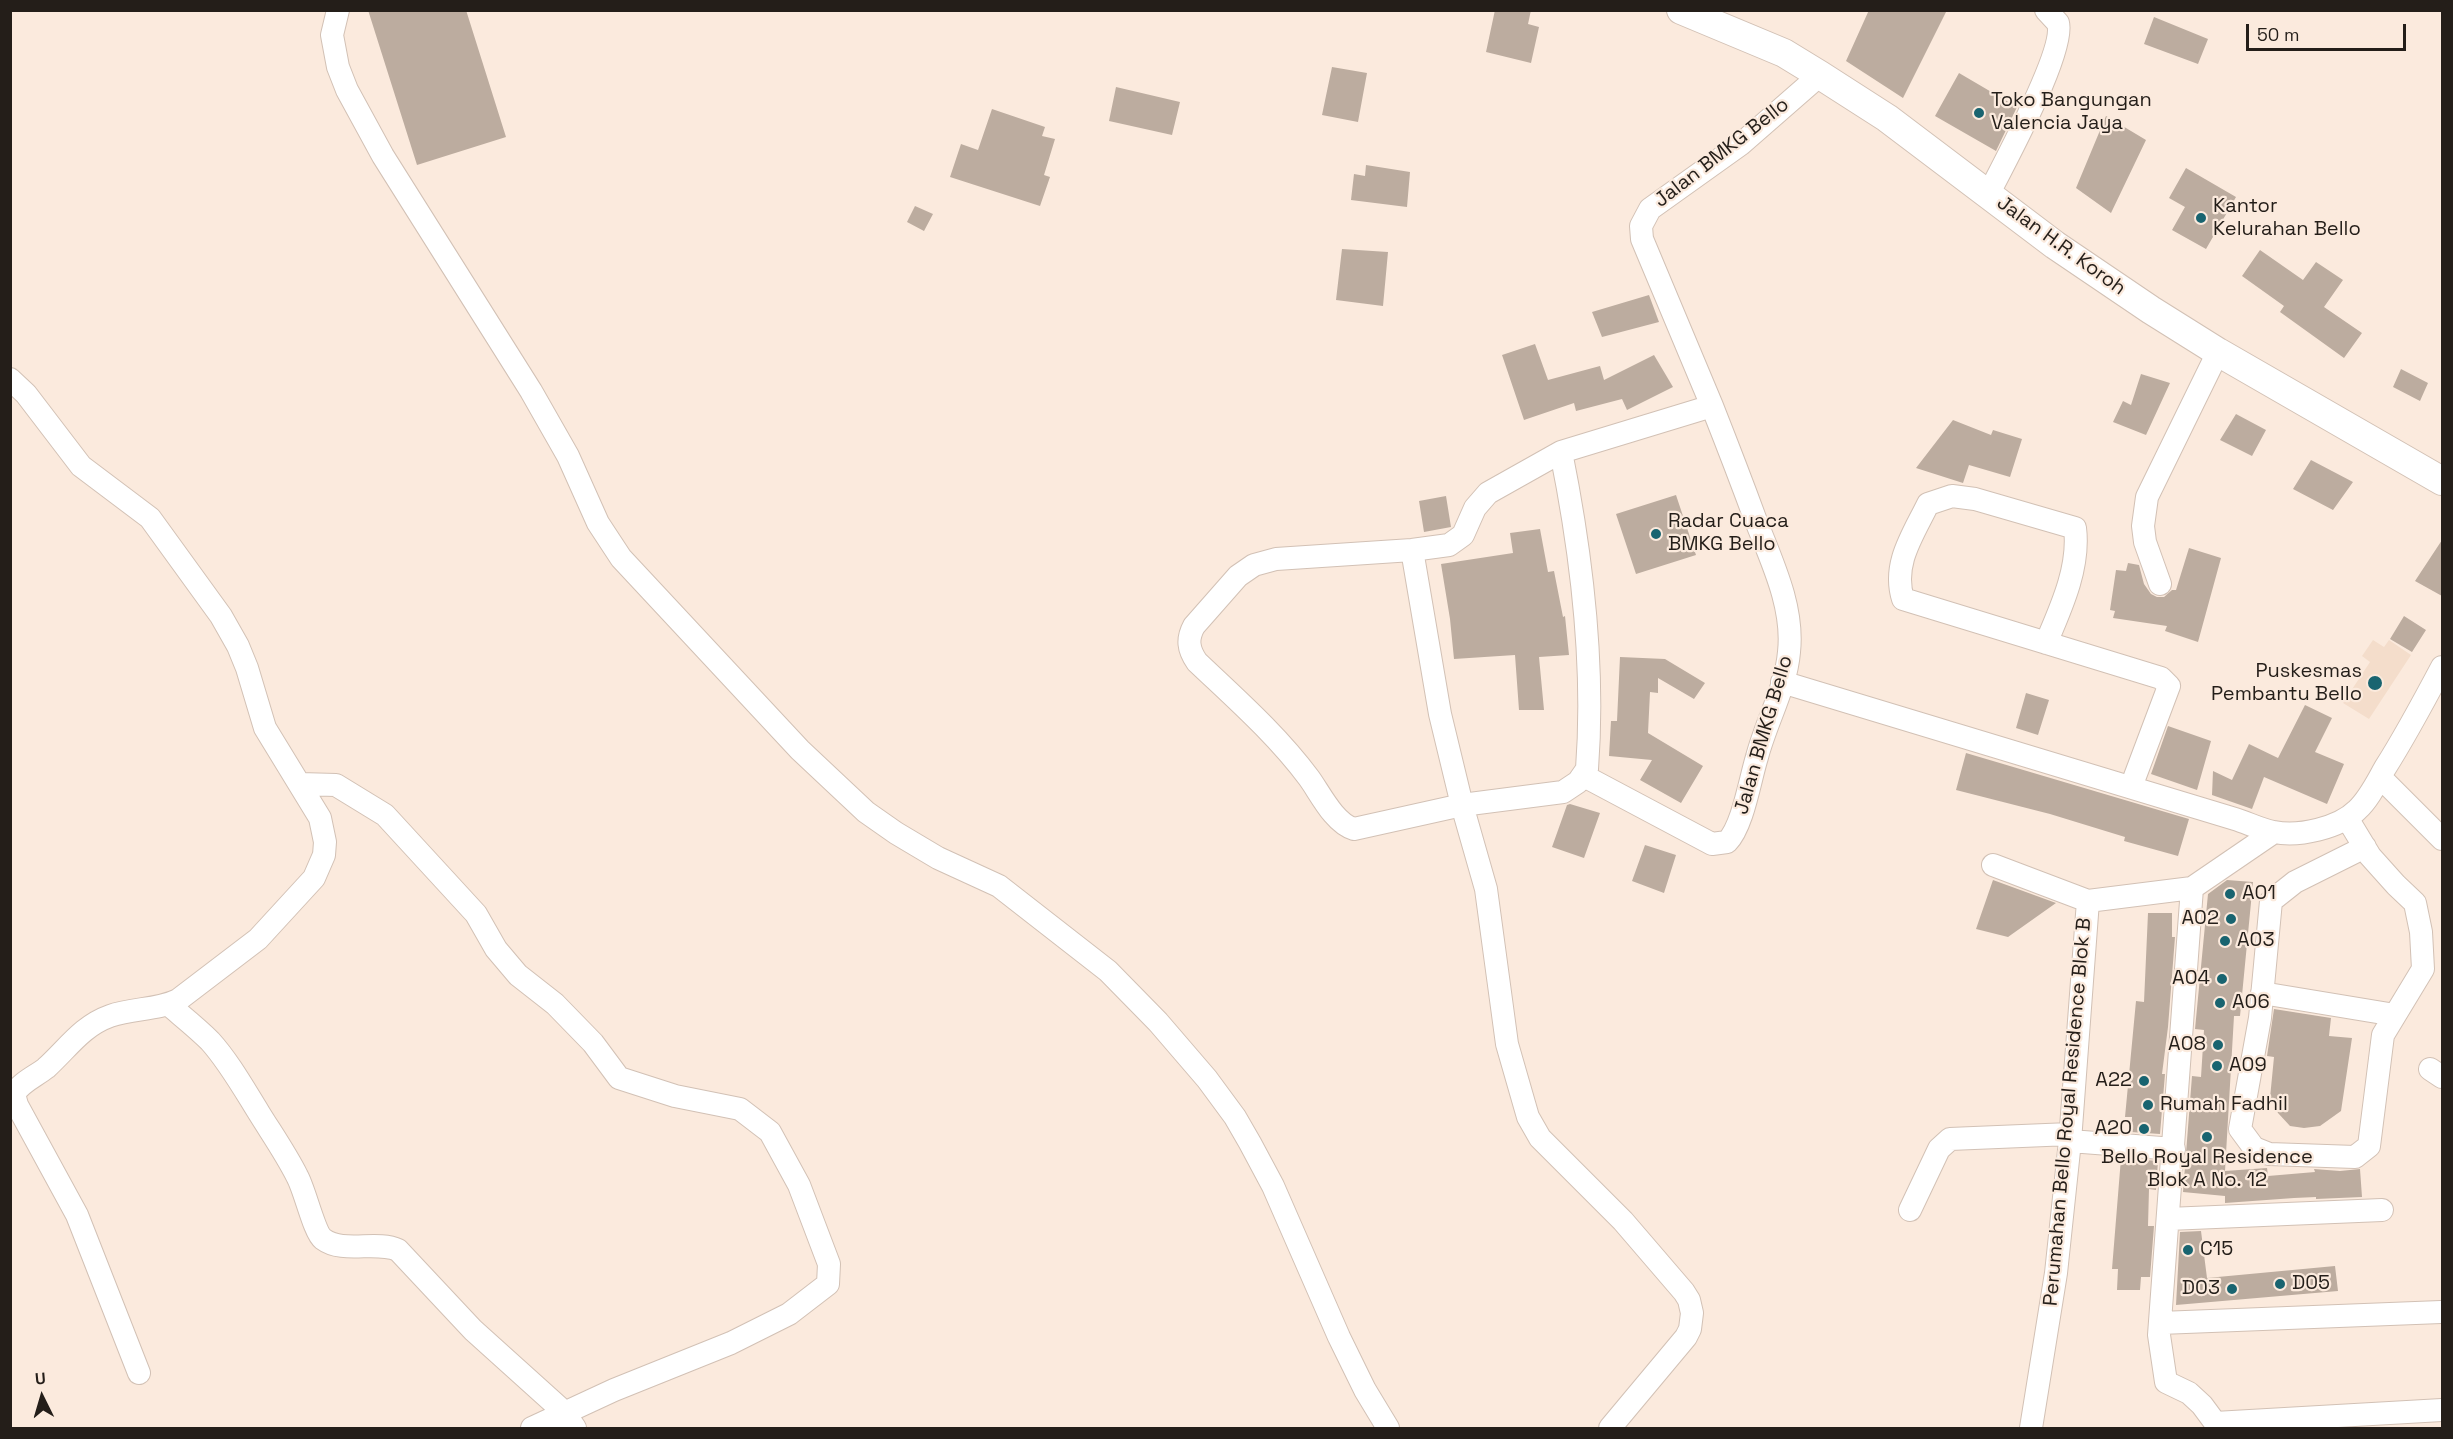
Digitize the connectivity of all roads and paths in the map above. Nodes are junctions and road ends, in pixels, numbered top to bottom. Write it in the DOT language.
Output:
graph roads {
  1 [pos="338,10"];
  2 [pos="1681,10"];
  3 [pos="2049,11"];
  4 [pos="1820,75"];
  5 [pos="1989,193"];
  6 [pos="2218,352"];
  7 [pos="10,379"];
  8 [pos="1712,406"];
  9 [pos="1561,452"];
  10 [pos="2442,481"];
  11 [pos="1412,550"];
  12 [pos="2160,584"];
  13 [pos="2046,643"];
  14 [pos="2442,667"];
  15 [pos="1782,682"];
  16 [pos="1584,776"];
  17 [pos="2380,777"];
  18 [pos="300,784"];
  19 [pos="2131,787"];
  20 [pos="1462,806"];
  21 [pos="2348,818"];
  22 [pos="2274,832"];
  23 [pos="2442,839"];
  24 [pos="2365,847"];
  25 [pos="1994,866"];
  26 [pos="2192,888"];
  27 [pos="2088,901"];
  28 [pos="2262,993"];
  29 [pos="169,1005"];
  30 [pos="2395,1016"];
  31 [pos="2070,1138"];
  32 [pos="2174,1149"];
  33 [pos="1910,1210"];
  34 [pos="2382,1210"];
  35 [pos="2168,1219"];
  36 [pos="2441,1312"];
  37 [pos="2160,1323"];
  38 [pos="139,1372"];
  39 [pos="2442,1410"];
  40 [pos="570,1420"];
  41 [pos="2217,1426"];
  42 [pos="532,1428"];
  43 [pos="1388,1428"];
  44 [pos="1610,1428"];
  45 [pos="2031,1428"];
  1 -- 43 [label="street"];
  2 -- 4 [label="main road, Jalan H.R. Koroh"];
  3 -- 5 [label="street"];
  4 -- 5 [label="main road, Jalan H.R. Koroh"];
  4 -- 8 [label="street, Jalan BMKG Bello"];
  5 -- 6 [label="main road, Jalan H.R. Koroh"];
  6 -- 10 [label="main road, Jalan H.R. Koroh"];
  6 -- 12 [label="street"];
  7 -- 18 [label="street"];
  8 -- 9 [label="street"];
  8 -- 15 [label="street, Jalan BMKG Bello"];
  9 -- 11 [label="street"];
  9 -- 16 [label="street"];
  11 -- 20 [label="street"];
  11 -- 20 [label="street"];
  13 -- 13 [label="street"];
  13 -- 19 [label="street"];
  14 -- 17 [label="street"];
  15 -- 16 [label="street, Jalan BMKG Bello"];
  15 -- 19 [label="street"];
  16 -- 20 [label="street"];
  17 -- 21 [label="street"];
  17 -- 23 [label="street"];
  18 -- 29 [label="street"];
  18 -- 40 [label="street"];
  19 -- 22 [label="street"];
  20 -- 44 [label="street"];
  21 -- 22 [label="street"];
  21 -- 24 [label="street"];
  22 -- 26 [label="street"];
  24 -- 28 [label="street"];
  24 -- 30 [label="street"];
  25 -- 27 [label="street"];
  26 -- 27 [label="street"];
  26 -- 32 [label="street"];
  27 -- 31 [label="street, Perumahan Bello Royal Residence Blok B"];
  28 -- 30 [label="street"];
  28 -- 30 [label="street"];
  29 -- 38 [label="street"];
  29 -- 40 [label="street"];
  31 -- 32 [label="street"];
  31 -- 33 [label="street"];
  31 -- 45 [label="street, Perumahan Bello Royal Residence Blok B"];
  32 -- 35 [label="street"];
  34 -- 35 [label="street"];
  35 -- 37 [label="street"];
  36 -- 37 [label="street"];
  37 -- 41 [label="street"];
  39 -- 41 [label="street"];
  40 -- 42 [label="street"];
}
